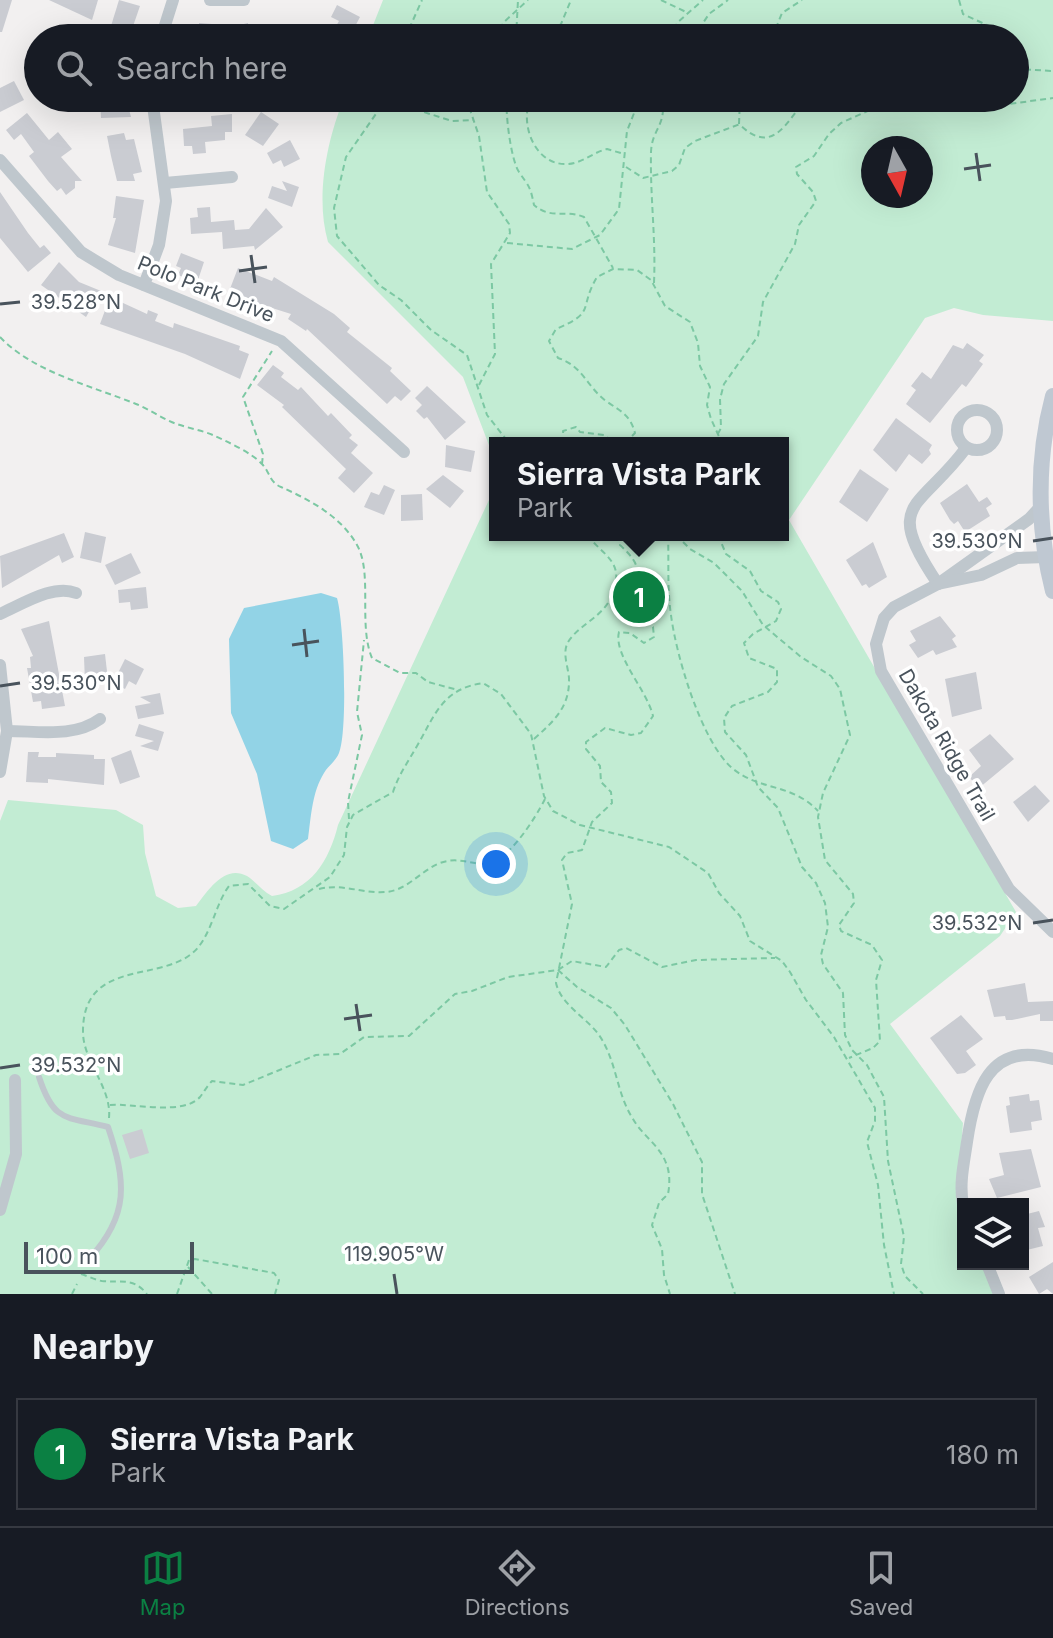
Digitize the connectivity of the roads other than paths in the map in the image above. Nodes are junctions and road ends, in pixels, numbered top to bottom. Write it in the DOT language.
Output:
graph roads {
  1 [pos="173,0"];
  2 [pos="210,0"];
  3 [pos="244,0"];
  4 [pos="165,24"];
  5 [pos="154,112"];
  6 [pos="0,160"];
  7 [pos="232,177"];
  8 [pos="165,183"];
  9 [pos="144,285"];
  10 [pos="1053,396"];
  11 [pos="966,448"];
  12 [pos="404,452"];
  13 [pos="1041,506"];
  14 [pos="1046,557"];
  15 [pos="938,584"];
  16 [pos="1053,591"];
  17 [pos="76,593"];
  18 [pos="0,614"];
  19 [pos="0,665"];
  20 [pos="100,719"];
  21 [pos="7,731"];
  22 [pos="0,772"];
  23 [pos="1053,932"];
  24 [pos="1053,1059"];
  25 [pos="39,1077"];
  26 [pos="15,1080"];
  27 [pos="963,1198"];
  28 [pos="0,1210"];
  29 [pos="89,1259"];
  30 [pos="989,1270"];
  31 [pos="999,1294"];
  1 -- 4 [label="street"];
  2 -- 3 [label="street"];
  5 -- 8 [label="street"];
  6 -- 9 [label="street, Polo Park Drive"];
  7 -- 8 [label="street"];
  8 -- 9 [label="street"];
  9 -- 12 [label="street, Polo Park Drive"];
  10 -- 13 [label="main road"];
  11 -- 15 [label="street"];
  13 -- 14 [label="main road"];
  13 -- 15 [label="street, Dakota Ridge Trail"];
  14 -- 15 [label="street, Dakota Ridge Trail"];
  14 -- 16 [label="main road"];
  15 -- 23 [label="street, Dakota Ridge Trail"];
  17 -- 18 [label="street"];
  19 -- 21 [label="street"];
  20 -- 21 [label="street"];
  21 -- 22 [label="street"];
  24 -- 27 [label="street"];
  25 -- 29 [label="lane"];
  26 -- 28 [label="street"];
  30 -- 31 [label="street"];
}
